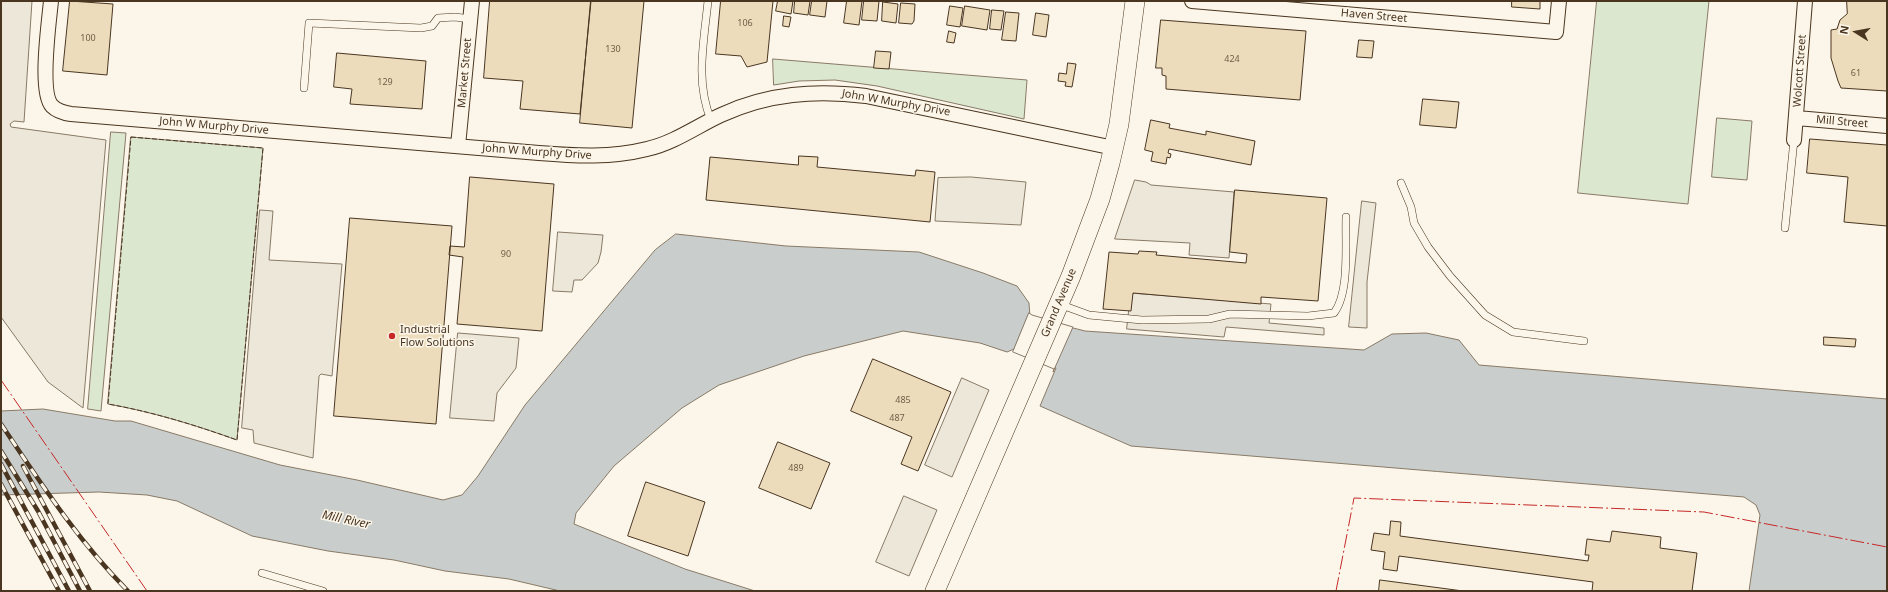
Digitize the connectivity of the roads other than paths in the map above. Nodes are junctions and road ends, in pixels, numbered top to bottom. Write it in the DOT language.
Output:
graph roads {
  1 [pos="51,1"];
  2 [pos="472,1"];
  3 [pos="708,1"];
  4 [pos="1135,1"];
  5 [pos="1192,1"];
  6 [pos="1559,1"];
  7 [pos="1805,1"];
  8 [pos="470,19"];
  9 [pos="304,88"];
  10 [pos="1796,118"];
  11 [pos="711,120"];
  12 [pos="1887,126"];
  13 [pos="1794,140"];
  14 [pos="458,146"];
  15 [pos="1114,148"];
  16 [pos="1401,183"];
  17 [pos="1346,217"];
  18 [pos="1785,228"];
  19 [pos="1055,312"];
  20 [pos="1584,341"];
  21 [pos="262,573"];
  22 [pos="323,591"];
  23 [pos="935,591"];
  1 -- 14 [label="street, John W Murphy Drive"];
  2 -- 8 [label="street, Market Street"];
  3 -- 11 [label="lane"];
  4 -- 15 [label="main road, Grand Avenue"];
  5 -- 6 [label="street, Haven Street"];
  7 -- 10 [label="street, Wolcott Street"];
  8 -- 9 [label="lane"];
  8 -- 14 [label="street, Market Street"];
  10 -- 12 [label="street, Mill Street"];
  10 -- 13 [label="street, Wolcott Street"];
  11 -- 14 [label="street, John W Murphy Drive"];
  11 -- 15 [label="street, John W Murphy Drive"];
  13 -- 18 [label="lane"];
  15 -- 19 [label="main road, Grand Avenue"];
  16 -- 20 [label="lane"];
  17 -- 19 [label="lane"];
  19 -- 23 [label="main road, Grand Avenue"];
  21 -- 22 [label="lane"];
}
